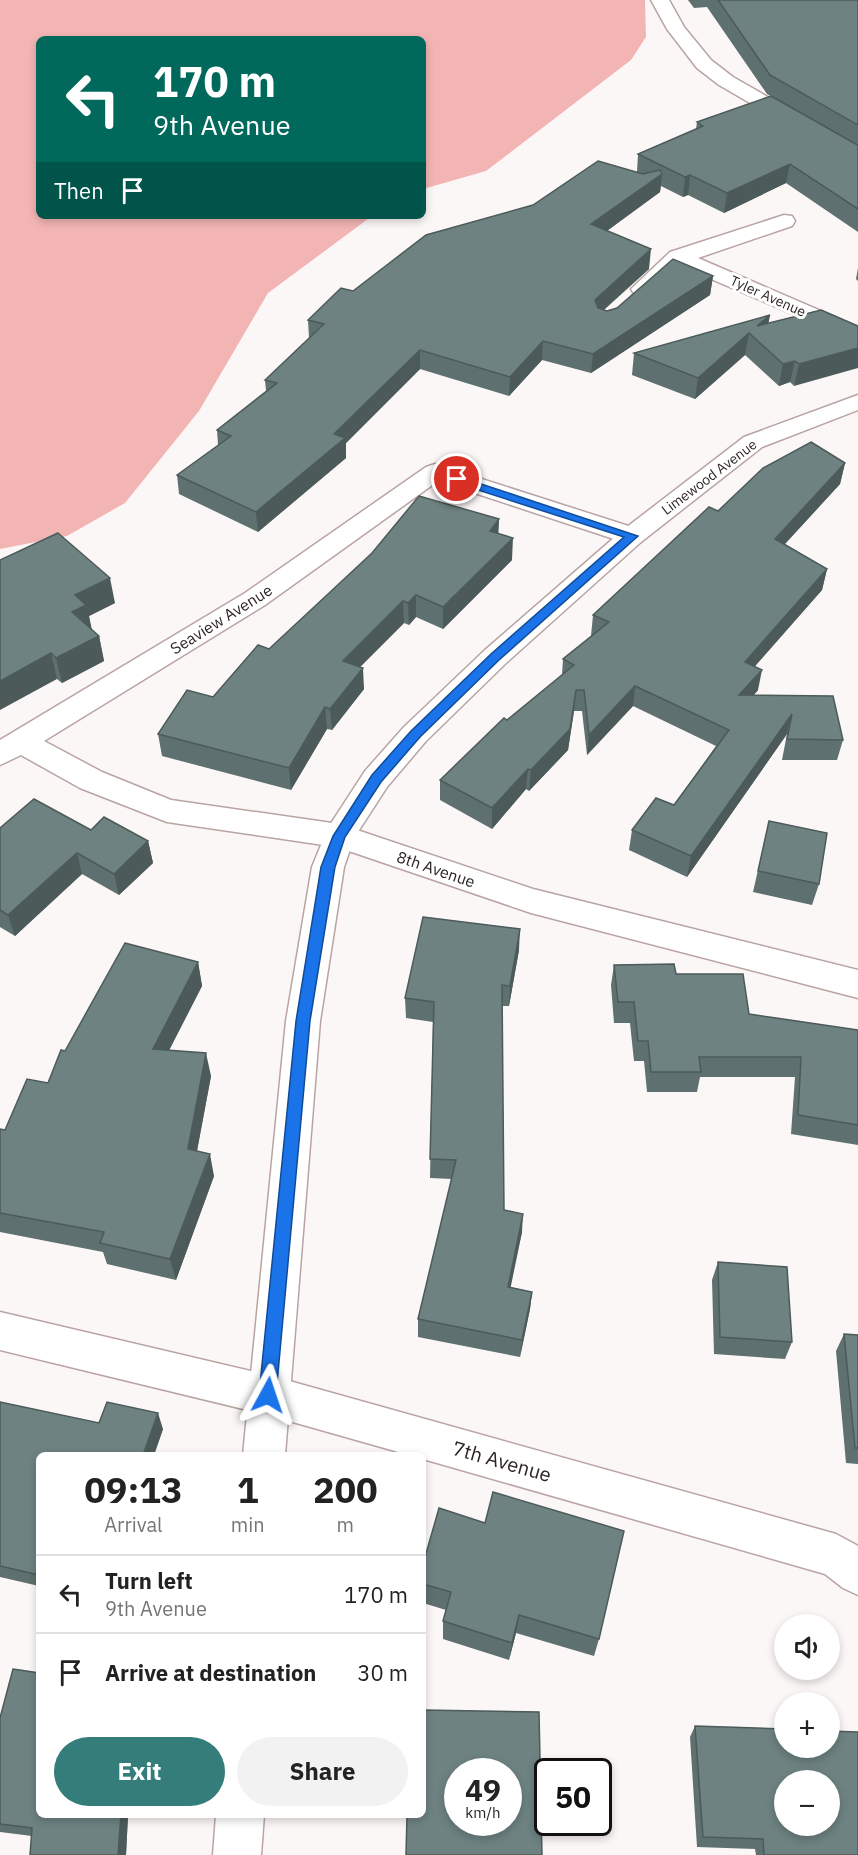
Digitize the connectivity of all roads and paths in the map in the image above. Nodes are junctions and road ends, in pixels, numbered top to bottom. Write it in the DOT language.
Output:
graph roads {
  1 [pos="660,0"];
  2 [pos="858,157"];
  3 [pos="784,221"];
  4 [pos="678,257"];
  5 [pos="630,300"];
  6 [pos="858,335"];
  7 [pos="858,402"];
  8 [pos="632,536"];
  9 [pos="11,748"];
  10 [pos="339,836"];
  11 [pos="858,984"];
  12 [pos="0,1332"];
  13 [pos="268,1395"];
  14 [pos="264,1452"];
  15 [pos="858,1573"];
  16 [pos="240,1818"];
  17 [pos="237,1855"];
  1 -- 2 [label="street"];
  3 -- 4 [label="street"];
  4 -- 5 [label="street"];
  4 -- 6 [label="street, Tyler Avenue"];
  7 -- 8 [label="street, Limewood Avenue"];
  8 -- 9 [label="street, Seaview Avenue"];
  8 -- 10 [label="street, Limewood Avenue"];
  9 -- 10 [label="street, 8th Avenue"];
  10 -- 11 [label="street, 8th Avenue"];
  10 -- 13 [label="street, Limewood Avenue"];
  12 -- 13 [label="street, 7th Avenue"];
  13 -- 14 [label="street, Limewood Avenue"];
  13 -- 15 [label="street, 7th Avenue"];
  16 -- 17 [label="street"];
}
